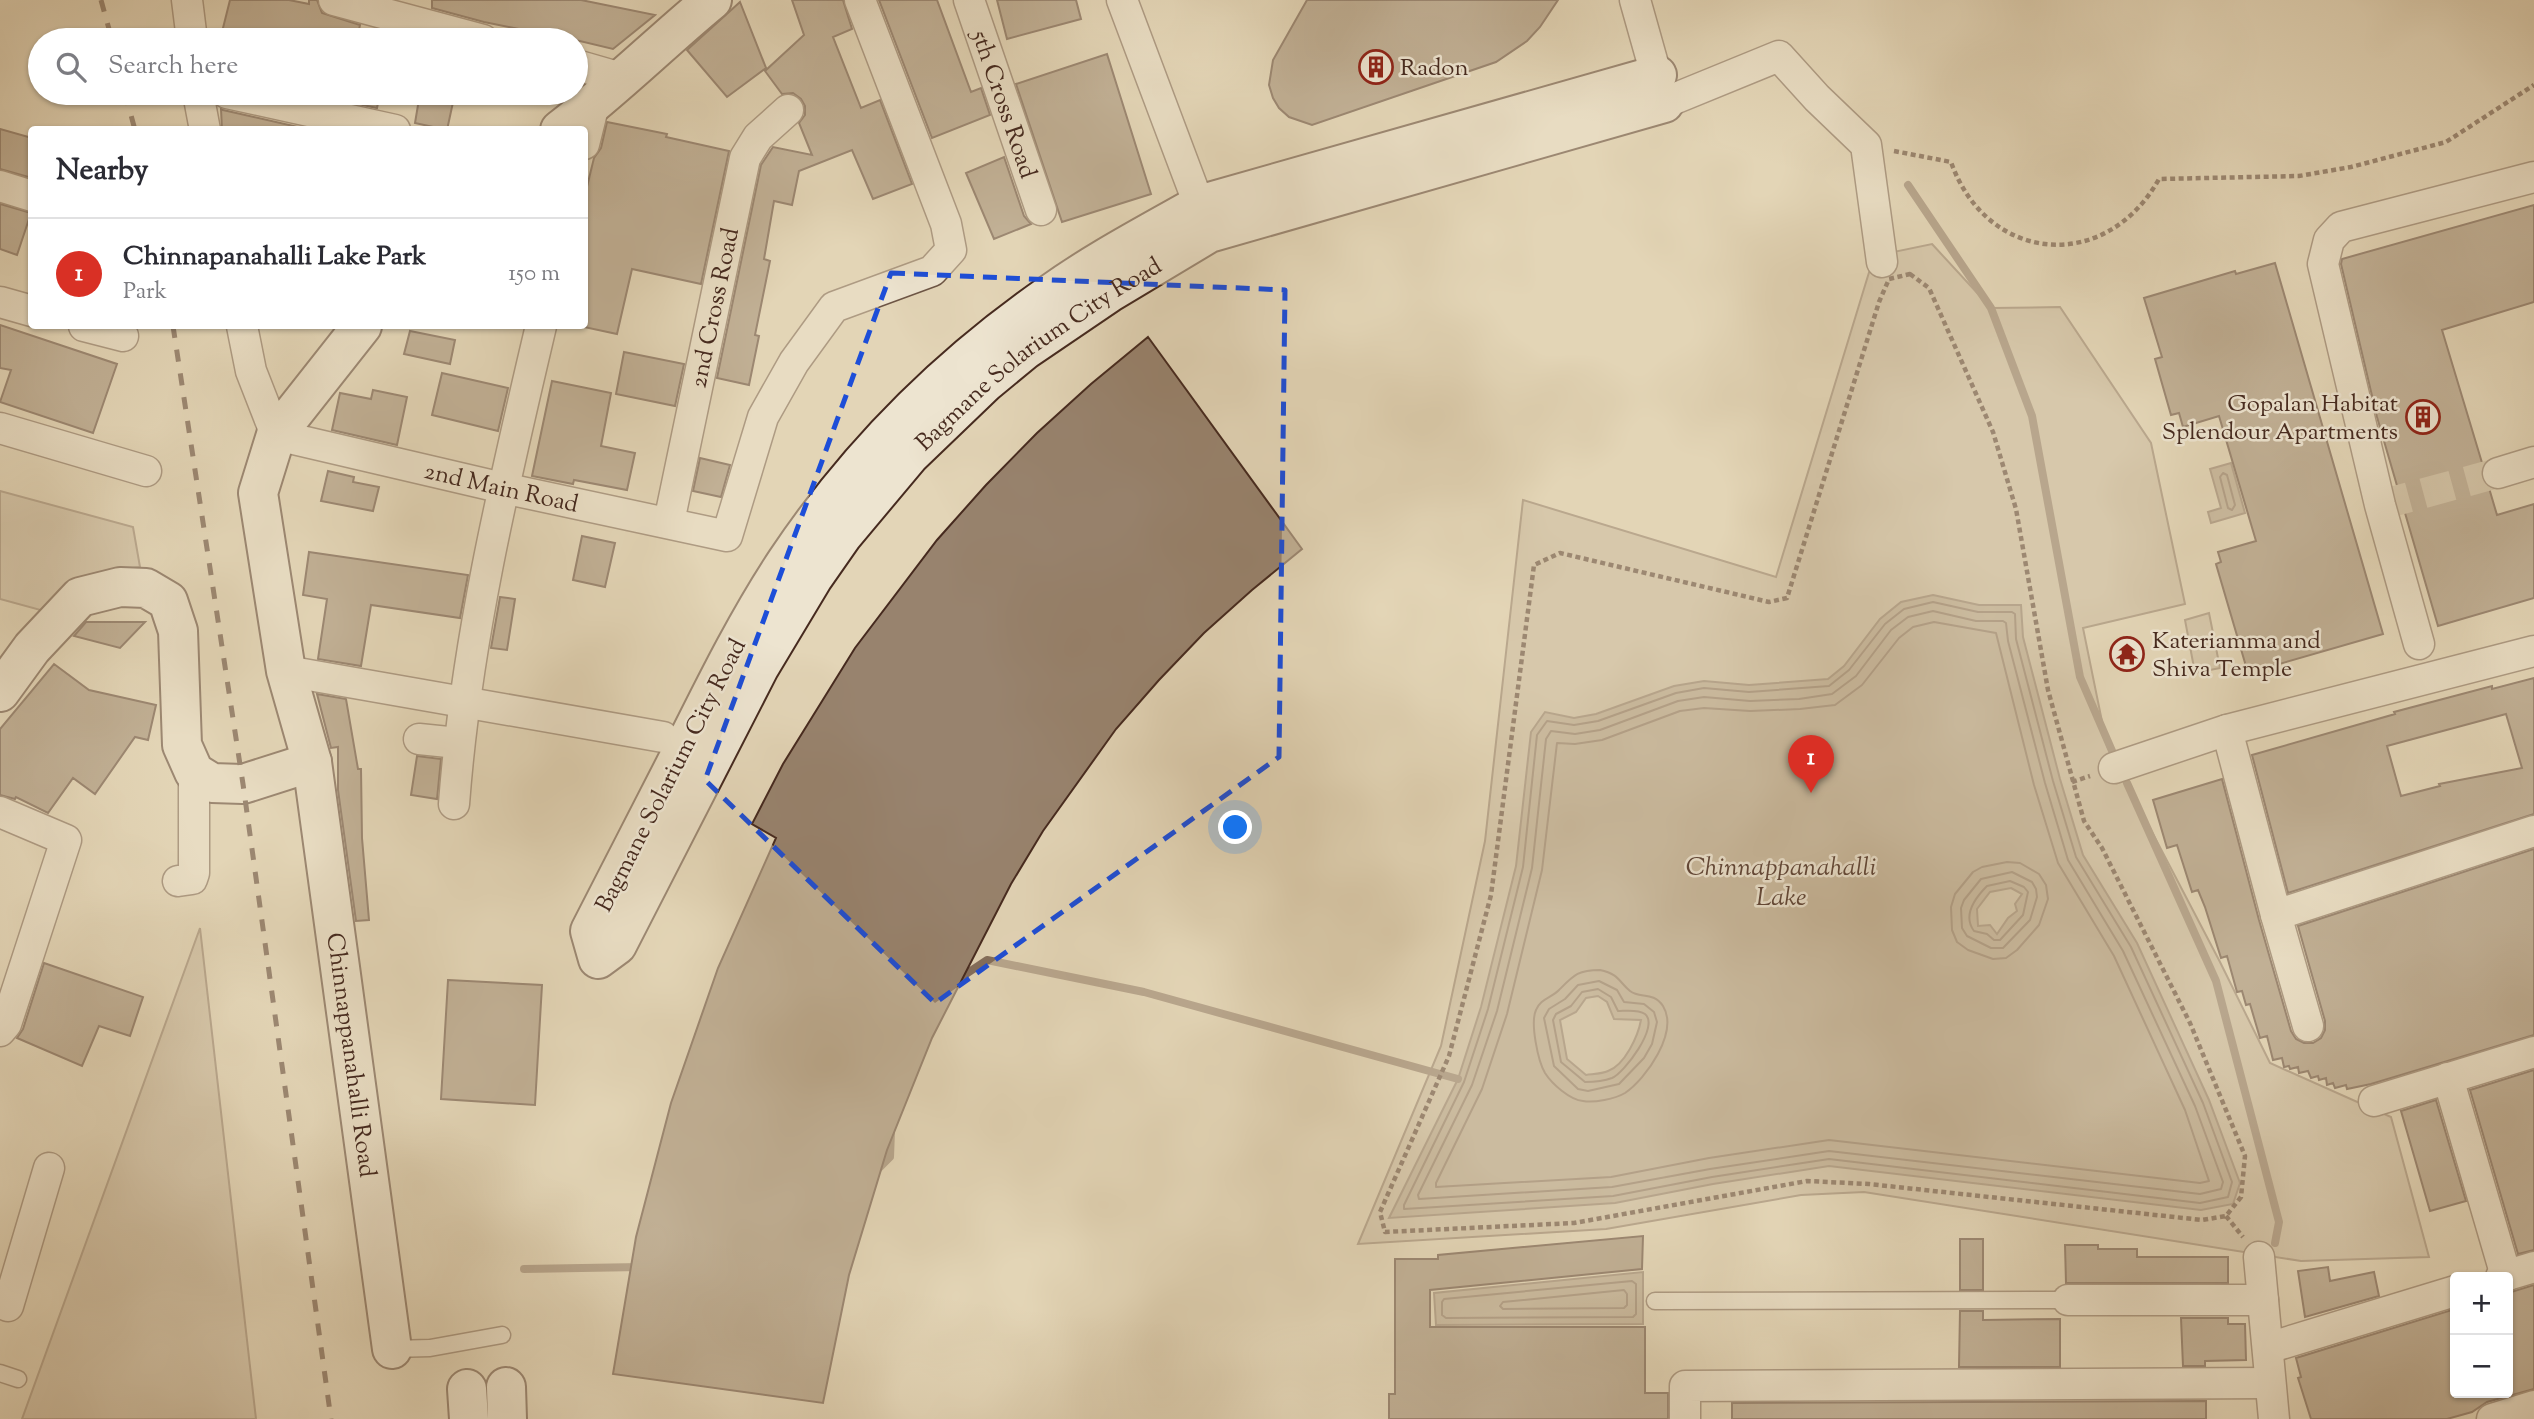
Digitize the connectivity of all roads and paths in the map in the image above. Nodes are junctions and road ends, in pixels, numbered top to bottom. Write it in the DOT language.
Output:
graph roads {
  1 [pos="187,0"];
  2 [pos="334,0"];
  3 [pos="712,0"];
  4 [pos="860,0"];
  5 [pos="969,0"];
  6 [pos="1122,0"];
  7 [pos="1635,0"];
  8 [pos="190,28"];
  9 [pos="438,28"];
  10 [pos="588,68"];
  11 [pos="621,78"];
  12 [pos="2534,85"];
  13 [pos="1660,89"];
  14 [pos="594,104"];
  15 [pos="200,105"];
  16 [pos="282,105"];
  17 [pos="788,110"];
  18 [pos="204,126"];
  19 [pos="378,126"];
  20 [pos="565,126"];
  21 [pos="588,128"];
  22 [pos="1866,145"];
  23 [pos="2534,177"];
  24 [pos="0,186"];
  25 [pos="28,195"];
  26 [pos="1041,210"];
  27 [pos="1204,219"];
  28 [pos="1882,261"];
  29 [pos="0,302"];
  30 [pos="28,310"];
  31 [pos="96,329"];
  32 [pos="243,329"];
  33 [pos="360,329"];
  34 [pos="540,329"];
  35 [pos="123,336"];
  36 [pos="0,428"];
  37 [pos="276,435"];
  38 [pos="2534,462"];
  39 [pos="146,471"];
  40 [pos="2498,472"];
  41 [pos="503,488"];
  42 [pos="669,522"];
  43 [pos="2419,644"];
  44 [pos="2534,651"];
  45 [pos="286,671"];
  46 [pos="0,692"];
  47 [pos="463,702"];
  48 [pos="2227,730"];
  49 [pos="663,737"];
  50 [pos="419,739"];
  51 [pos="458,743"];
  52 [pos="312,762"];
  53 [pos="2114,768"];
  54 [pos="194,772"];
  55 [pos="454,804"];
  56 [pos="0,811"];
  57 [pos="2534,831"];
  58 [pos="177,881"];
  59 [pos="2276,915"];
  60 [pos="2308,1026"];
  61 [pos="0,1031"];
  62 [pos="2534,1052"];
  63 [pos="2448,1078"];
  64 [pos="2374,1101"];
  65 [pos="49,1168"];
  66 [pos="2241,1197"];
  67 [pos="2259,1257"];
  68 [pos="2534,1267"];
  69 [pos="2502,1272"];
  70 [pos="2513,1274"];
  71 [pos="2450,1293"];
  72 [pos="2068,1300"];
  73 [pos="2263,1300"];
  74 [pos="1655,1301"];
  75 [pos="0,1303"];
  76 [pos="502,1335"];
  77 [pos="2268,1348"];
  78 [pos="391,1349"];
  79 [pos="0,1373"];
  80 [pos="18,1379"];
  81 [pos="2270,1383"];
  82 [pos="2534,1406"];
  83 [pos="1685,1419"];
  84 [pos="2274,1419"];
  85 [pos="2492,1419"];
  1 -- 8 [label="street"];
  2 -- 9 [label="street"];
  3 -- 11 [label="street"];
  4 -- 42 [label="street, 2nd Main Road"];
  5 -- 26 [label="street, 5th Cross Road"];
  6 -- 27 [label="street"];
  7 -- 13 [label="street"];
  10 -- 11 [label="street"];
  11 -- 14 [label="street"];
  12 -- 22 [label="path"];
  13 -- 22 [label="street"];
  13 -- 27 [label="street, Bagmane Solarium City Road"];
  14 -- 20 [label="street"];
  14 -- 21 [label="street"];
  15 -- 18 [label="street"];
  16 -- 19 [label="street"];
  17 -- 42 [label="street, 2nd Cross Road"];
  22 -- 28 [label="street"];
  23 -- 43 [label="street"];
  24 -- 25 [label="street"];
  27 -- 27 [label="street, Bagmane Solarium City Road"];
  29 -- 30 [label="street"];
  31 -- 35 [label="street"];
  32 -- 37 [label="street"];
  33 -- 37 [label="street"];
  34 -- 41 [label="street"];
  36 -- 39 [label="street"];
  37 -- 41 [label="street, 2nd Main Road"];
  37 -- 45 [label="street, Chinnappanahalli Road"];
  38 -- 40 [label="street"];
  41 -- 42 [label="street, 2nd Main Road"];
  41 -- 47 [label="street"];
  44 -- 48 [label="street"];
  45 -- 47 [label="street"];
  45 -- 52 [label="street, Chinnappanahalli Road"];
  46 -- 54 [label="street"];
  47 -- 49 [label="street"];
  47 -- 51 [label="street"];
  48 -- 53 [label="street"];
  48 -- 59 [label="street"];
  50 -- 51 [label="street"];
  51 -- 55 [label="street"];
  52 -- 54 [label="street"];
  52 -- 78 [label="street, Chinnappanahalli Road"];
  54 -- 58 [label="street"];
  56 -- 61 [label="street"];
  57 -- 59 [label="street"];
  59 -- 60 [label="street"];
  62 -- 63 [label="street"];
  63 -- 64 [label="street"];
  63 -- 69 [label="street"];
  65 -- 75 [label="street"];
  66 -- 66 [label="path"];
  67 -- 73 [label="street"];
  68 -- 70 [label="street"];
  71 -- 77 [label="street"];
  72 -- 73 [label="street"];
  72 -- 74 [label="lane"];
  73 -- 77 [label="street"];
  76 -- 78 [label="lane"];
  77 -- 81 [label="street"];
  79 -- 80 [label="lane"];
  81 -- 83 [label="street"];
  81 -- 84 [label="street"];
  82 -- 85 [label="street"];
}
